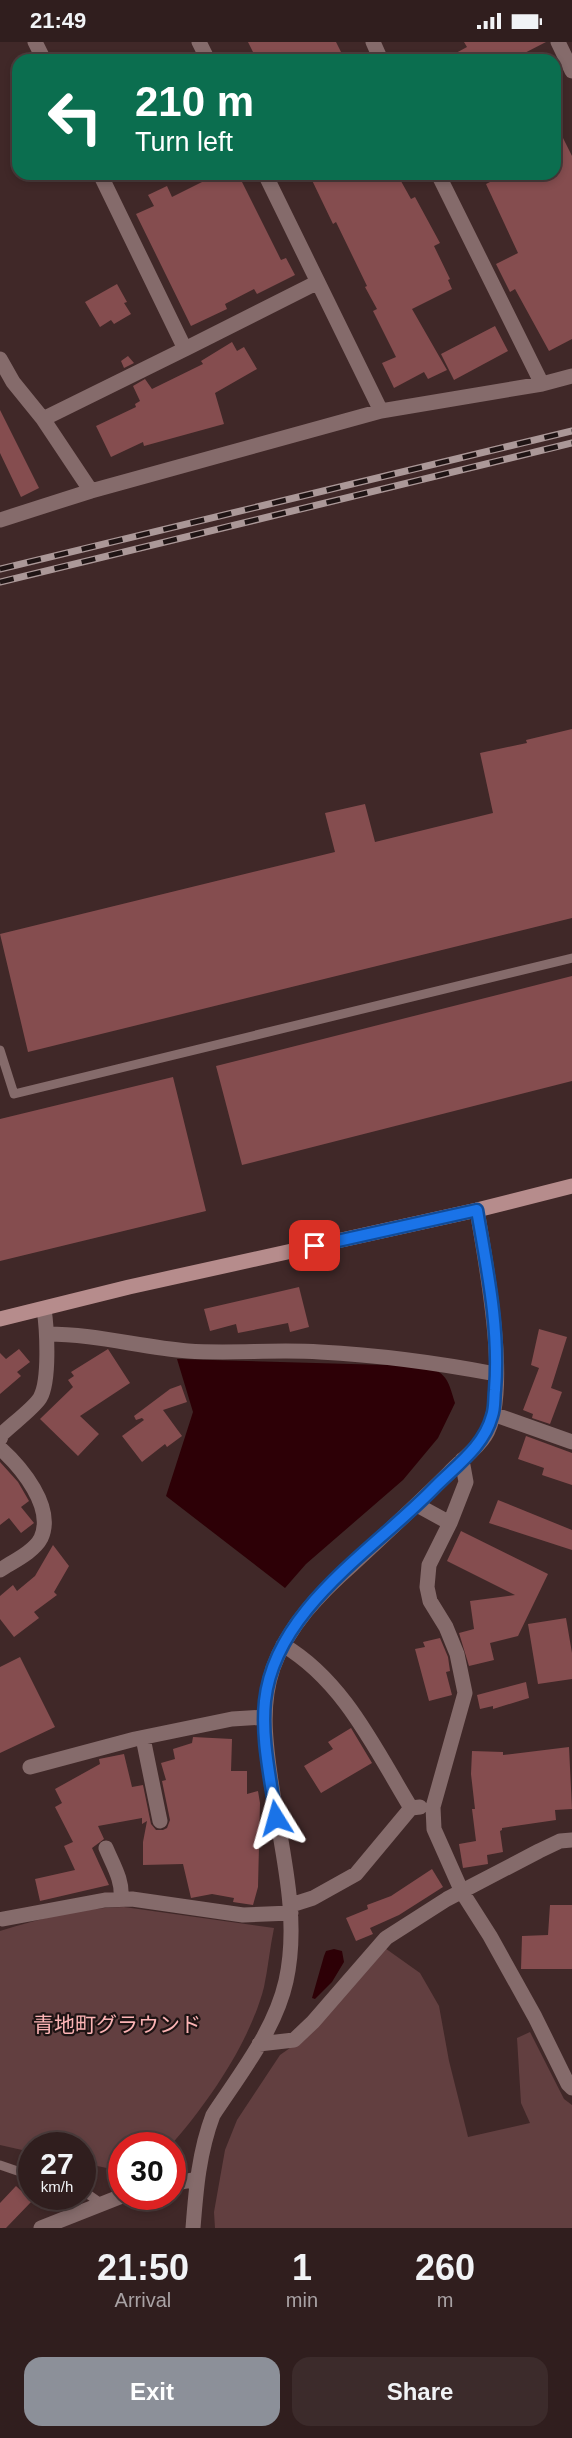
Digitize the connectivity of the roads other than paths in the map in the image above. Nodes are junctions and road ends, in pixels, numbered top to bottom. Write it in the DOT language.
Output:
graph roads {
  1 [pos="558,42"];
  2 [pos="572,70"];
  3 [pos="103,180"];
  4 [pos="267,180"];
  5 [pos="441,180"];
  6 [pos="318,282"];
  7 [pos="184,349"];
  8 [pos="0,359"];
  9 [pos="572,376"];
  10 [pos="542,384"];
  11 [pos="381,411"];
  12 [pos="44,420"];
  13 [pos="91,491"];
  14 [pos="0,520"];
  15 [pos="572,958"];
  16 [pos="0,1050"];
  17 [pos="572,1186"];
  18 [pos="477,1210"];
  19 [pos="44,1309"];
  20 [pos="0,1319"];
  21 [pos="47,1334"];
  22 [pos="496,1374"];
  23 [pos="493,1414"];
  24 [pos="0,1438"];
  25 [pos="572,1442"];
  26 [pos="0,1448"];
  27 [pos="462,1460"];
  28 [pos="417,1505"];
  29 [pos="450,1523"];
  30 [pos="0,1570"];
  31 [pos="283,1644"];
  32 [pos="265,1717"];
  33 [pos="143,1738"];
  34 [pos="30,1767"];
  35 [pos="433,1807"];
  36 [pos="411,1808"];
  37 [pos="160,1821"];
  38 [pos="572,1840"];
  39 [pos="106,1848"];
  40 [pos="462,1892"];
  41 [pos="121,1899"];
  42 [pos="291,1909"];
  43 [pos="2,1918"];
  44 [pos="259,2044"];
  45 [pos="572,2088"];
  46 [pos="0,2165"];
  47 [pos="18,2171"];
  48 [pos="197,2179"];
  49 [pos="186,2181"];
  50 [pos="96,2200"];
  51 [pos="108,2202"];
  52 [pos="102,2204"];
  53 [pos="41,2228"];
  54 [pos="193,2228"];
  1 -- 2 [label="street"];
  3 -- 7 [label="street"];
  4 -- 6 [label="street"];
  5 -- 10 [label="street"];
  6 -- 7 [label="street"];
  6 -- 11 [label="street"];
  7 -- 12 [label="street"];
  8 -- 12 [label="street"];
  9 -- 10 [label="street"];
  10 -- 11 [label="street"];
  11 -- 13 [label="street"];
  12 -- 13 [label="street"];
  13 -- 14 [label="street"];
  15 -- 16 [label="lane"];
  17 -- 18 [label="street"];
  18 -- 19 [label="street"];
  18 -- 22 [label="street"];
  19 -- 20 [label="street"];
  19 -- 21 [label="street"];
  21 -- 22 [label="street"];
  21 -- 24 [label="street"];
  22 -- 23 [label="street"];
  23 -- 25 [label="street"];
  23 -- 27 [label="street"];
  26 -- 30 [label="street"];
  27 -- 28 [label="street"];
  27 -- 29 [label="street"];
  28 -- 29 [label="street"];
  28 -- 31 [label="street"];
  29 -- 35 [label="street"];
  31 -- 32 [label="street"];
  31 -- 36 [label="street"];
  32 -- 33 [label="street"];
  32 -- 42 [label="street"];
  33 -- 34 [label="street"];
  33 -- 37 [label="street"];
  35 -- 36 [label="street"];
  35 -- 40 [label="street"];
  36 -- 42 [label="street"];
  38 -- 40 [label="street"];
  39 -- 41 [label="street"];
  40 -- 44 [label="street"];
  40 -- 45 [label="street"];
  41 -- 42 [label="street"];
  41 -- 43 [label="street"];
  42 -- 44 [label="street"];
  44 -- 48 [label="street"];
  46 -- 47 [label="lane"];
  48 -- 49 [label="street"];
  48 -- 54 [label="street"];
  50 -- 52 [label="lane"];
  51 -- 52 [label="street"];
  52 -- 53 [label="street"];
}
